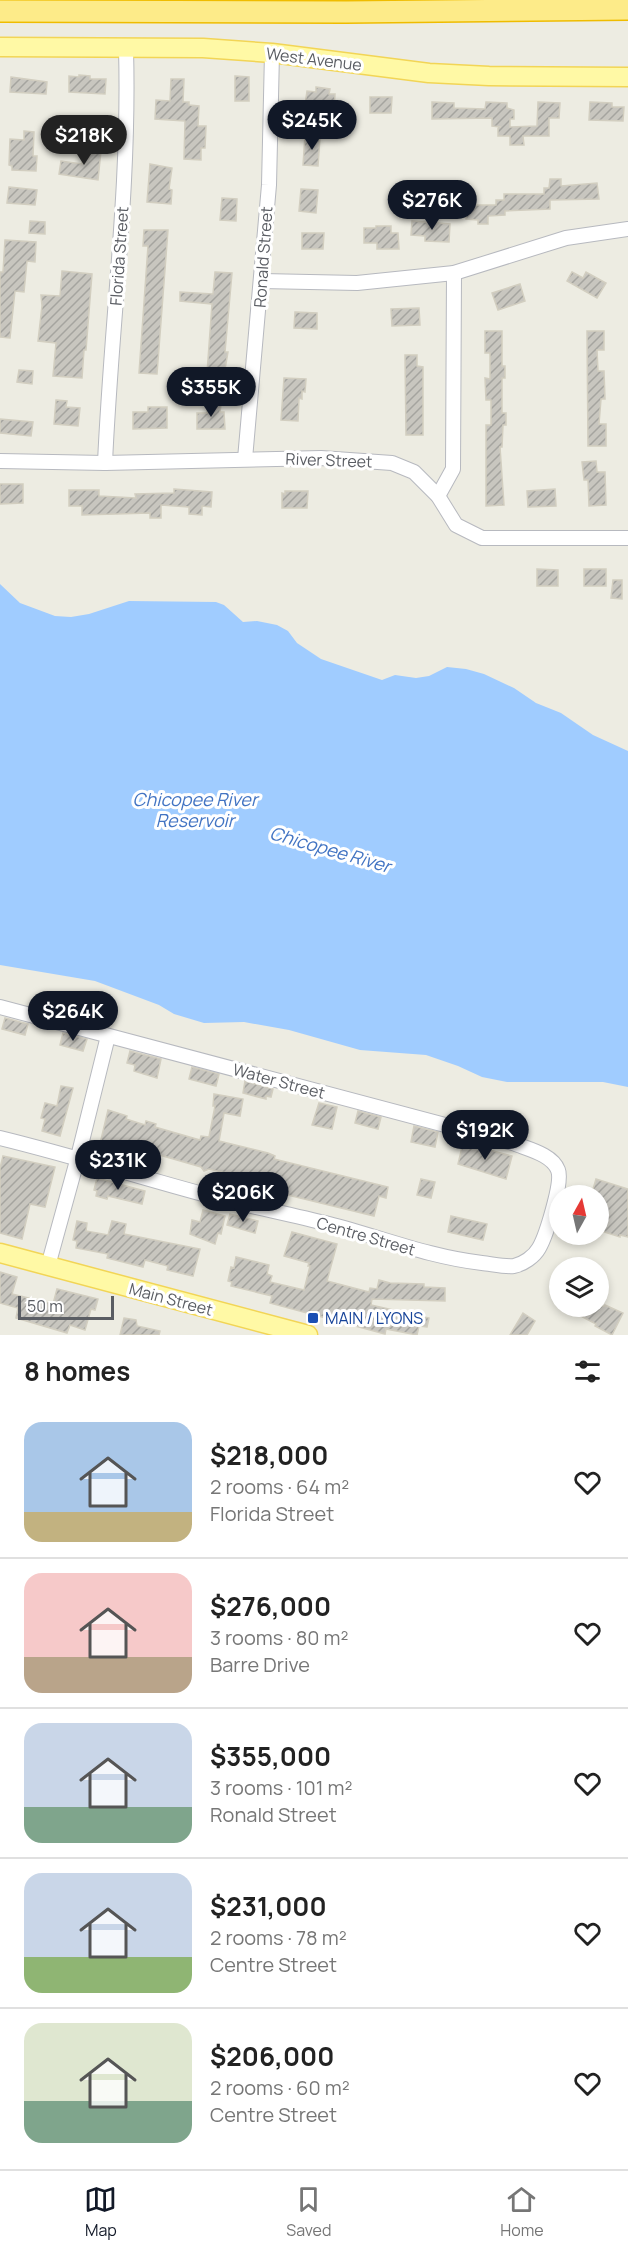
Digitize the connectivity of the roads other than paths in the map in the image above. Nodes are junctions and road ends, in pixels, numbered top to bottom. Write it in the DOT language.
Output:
graph roads {
  1 [pos="628,9"];
  2 [pos="0,11"];
  3 [pos="0,47"];
  4 [pos="126,49"];
  5 [pos="272,53"];
  6 [pos="628,77"];
  7 [pos="628,229"];
  8 [pos="454,273"];
  9 [pos="262,281"];
  10 [pos="245,459"];
  11 [pos="0,461"];
  12 [pos="105,463"];
  13 [pos="438,496"];
  14 [pos="628,538"];
  15 [pos="0,1007"];
  16 [pos="108,1036"];
  17 [pos="0,1138"];
  18 [pos="78,1157"];
  19 [pos="0,1253"];
  20 [pos="525,1261"];
  21 [pos="48,1266"];
  22 [pos="308,1335"];
  1 -- 2 [label="highway"];
  3 -- 4 [label="main road, West Avenue"];
  4 -- 5 [label="main road, West Avenue"];
  4 -- 12 [label="street, Florida Street"];
  5 -- 6 [label="main road, West Avenue"];
  5 -- 9 [label="street, Ronald Street"];
  7 -- 8 [label="street"];
  8 -- 9 [label="street"];
  8 -- 13 [label="street"];
  9 -- 10 [label="street, Ronald Street"];
  10 -- 12 [label="street, River Street"];
  10 -- 13 [label="street, River Street"];
  11 -- 12 [label="street, River Street"];
  13 -- 14 [label="street, River Street"];
  15 -- 16 [label="street, Water Street"];
  16 -- 18 [label="street"];
  16 -- 20 [label="street, Water Street"];
  17 -- 18 [label="street, Centre Street"];
  18 -- 20 [label="street, Centre Street"];
  18 -- 21 [label="street"];
  19 -- 21 [label="main road, Main Street"];
  21 -- 22 [label="main road, Main Street"];
}
